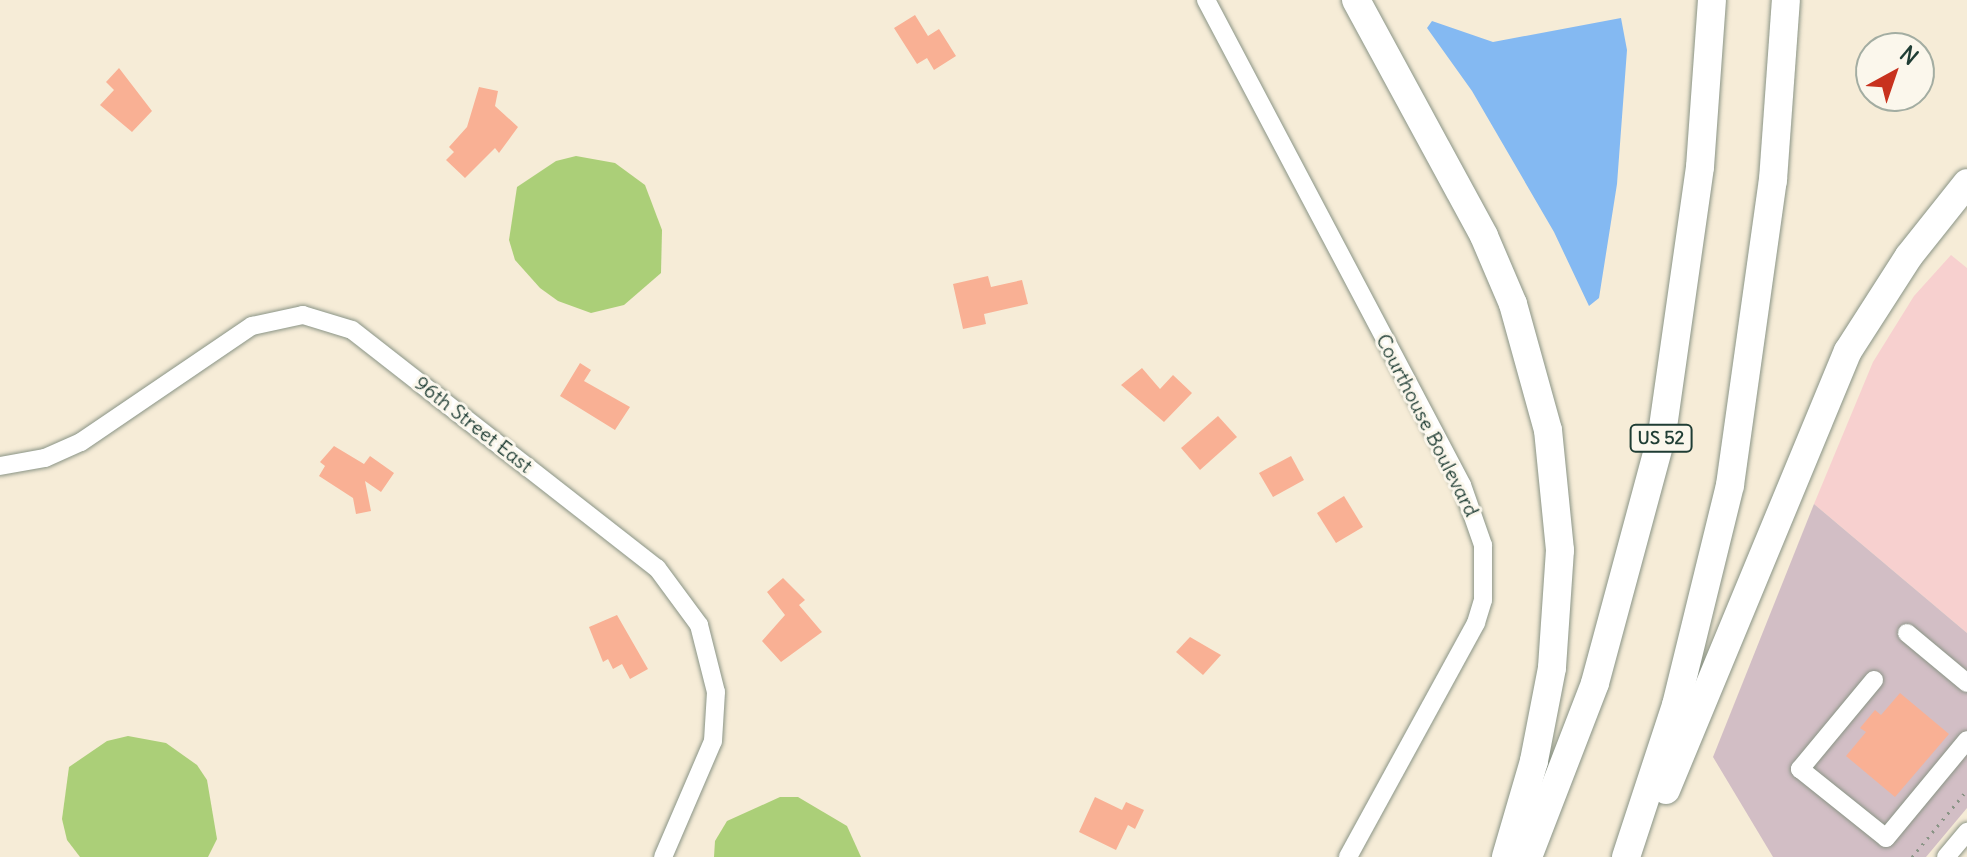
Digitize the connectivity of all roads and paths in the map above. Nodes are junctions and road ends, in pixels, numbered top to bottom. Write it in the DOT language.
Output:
graph roads {
  1 [pos="1206,0"];
  2 [pos="1356,0"];
  3 [pos="1712,0"];
  4 [pos="1786,0"];
  5 [pos="1967,183"];
  6 [pos="0,466"];
  7 [pos="1907,633"];
  8 [pos="1874,680"];
  9 [pos="1967,683"];
  10 [pos="1967,740"];
  11 [pos="1967,790"];
  12 [pos="1967,832"];
  13 [pos="663,857"];
  14 [pos="1348,857"];
  15 [pos="1506,857"];
  16 [pos="1528,857"];
  17 [pos="1626,857"];
  18 [pos="1638,857"];
  19 [pos="1912,857"];
  20 [pos="1946,857"];
  1 -- 14 [label="street, Courthouse Boulevard"];
  2 -- 15 [label="highway"];
  3 -- 16 [label="highway, US 52"];
  4 -- 17 [label="highway"];
  5 -- 18 [label="highway"];
  6 -- 13 [label="street, 96th Street East"];
  7 -- 9 [label="street"];
  8 -- 10 [label="street"];
  11 -- 19 [label="path"];
  12 -- 20 [label="street"];
}
